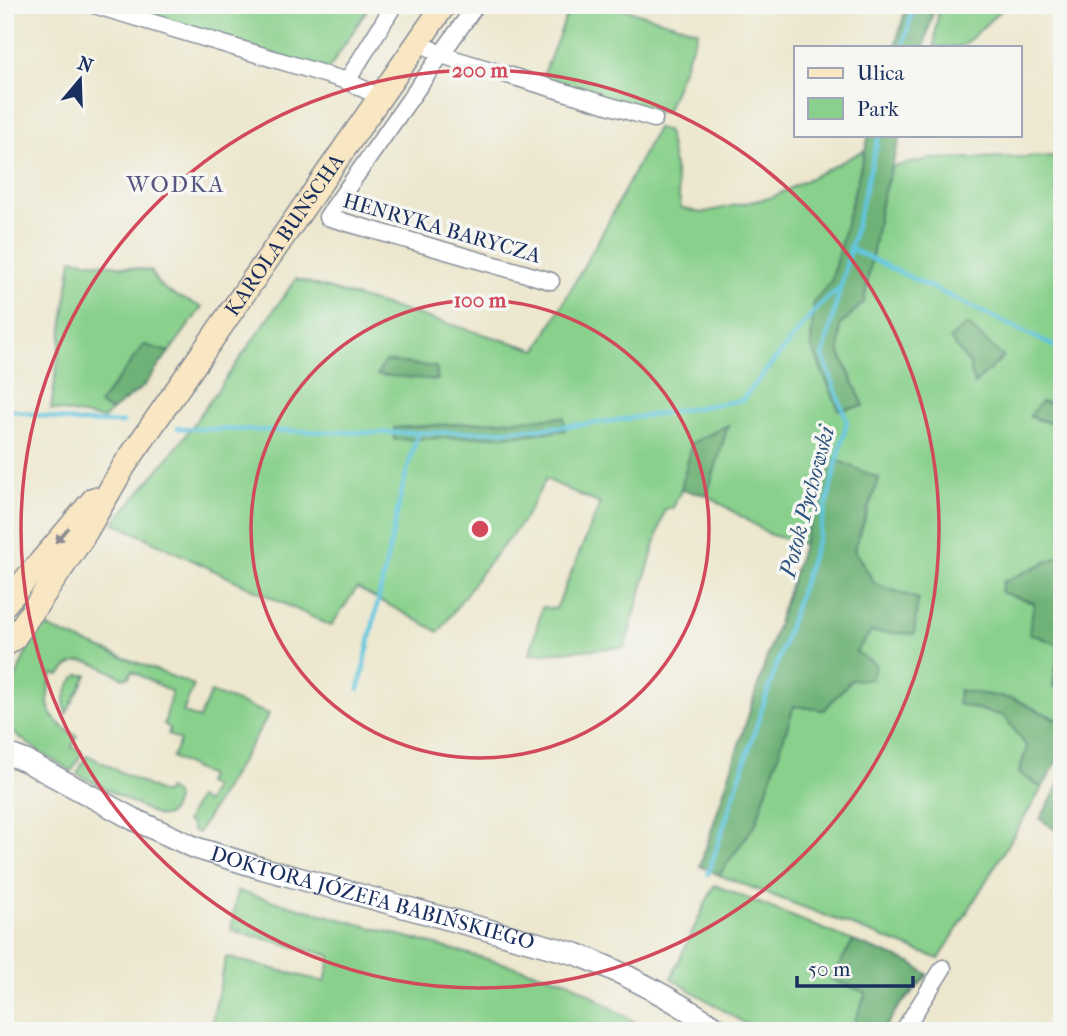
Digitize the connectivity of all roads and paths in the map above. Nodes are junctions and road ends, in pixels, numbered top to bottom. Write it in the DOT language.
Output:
graph roads {
  1 [pos="94,5"];
  2 [pos="394,5"];
  3 [pos="444,5"];
  4 [pos="476,5"];
  5 [pos="418,41"];
  6 [pos="441,55"];
  7 [pos="348,81"];
  8 [pos="380,97"];
  9 [pos="654,119"];
  10 [pos="551,281"];
  11 [pos="124,466"];
  12 [pos="5,604"];
  13 [pos="5,645"];
  14 [pos="5,744"];
  15 [pos="5,753"];
  16 [pos="26,761"];
  17 [pos="943,968"];
  18 [pos="721,1031"];
  19 [pos="903,1031"];
  1 -- 7 [label="street"];
  2 -- 7 [label="street"];
  3 -- 5 [label="main road, KAROLA BUNSCHA"];
  4 -- 6 [label="street, HENRYKA BARYCZA"];
  5 -- 6 [label="street"];
  5 -- 8 [label="main road, KAROLA BUNSCHA"];
  6 -- 9 [label="street"];
  6 -- 10 [label="street, HENRYKA BARYCZA"];
  7 -- 8 [label="street"];
  8 -- 11 [label="main road, KAROLA BUNSCHA"];
  11 -- 12 [label="main road, KAROLA BUNSCHA, one-way"];
  11 -- 13 [label="main road, KAROLA BUNSCHA"];
  14 -- 16 [label="street, DOKTORA JÓZEFA BABIŃSKIEGO"];
  15 -- 16 [label="street, DOKTORA JÓZEFA BABIŃSKIEGO"];
  16 -- 18 [label="street, DOKTORA JÓZEFA BABIŃSKIEGO"];
  17 -- 19 [label="street"];
}
